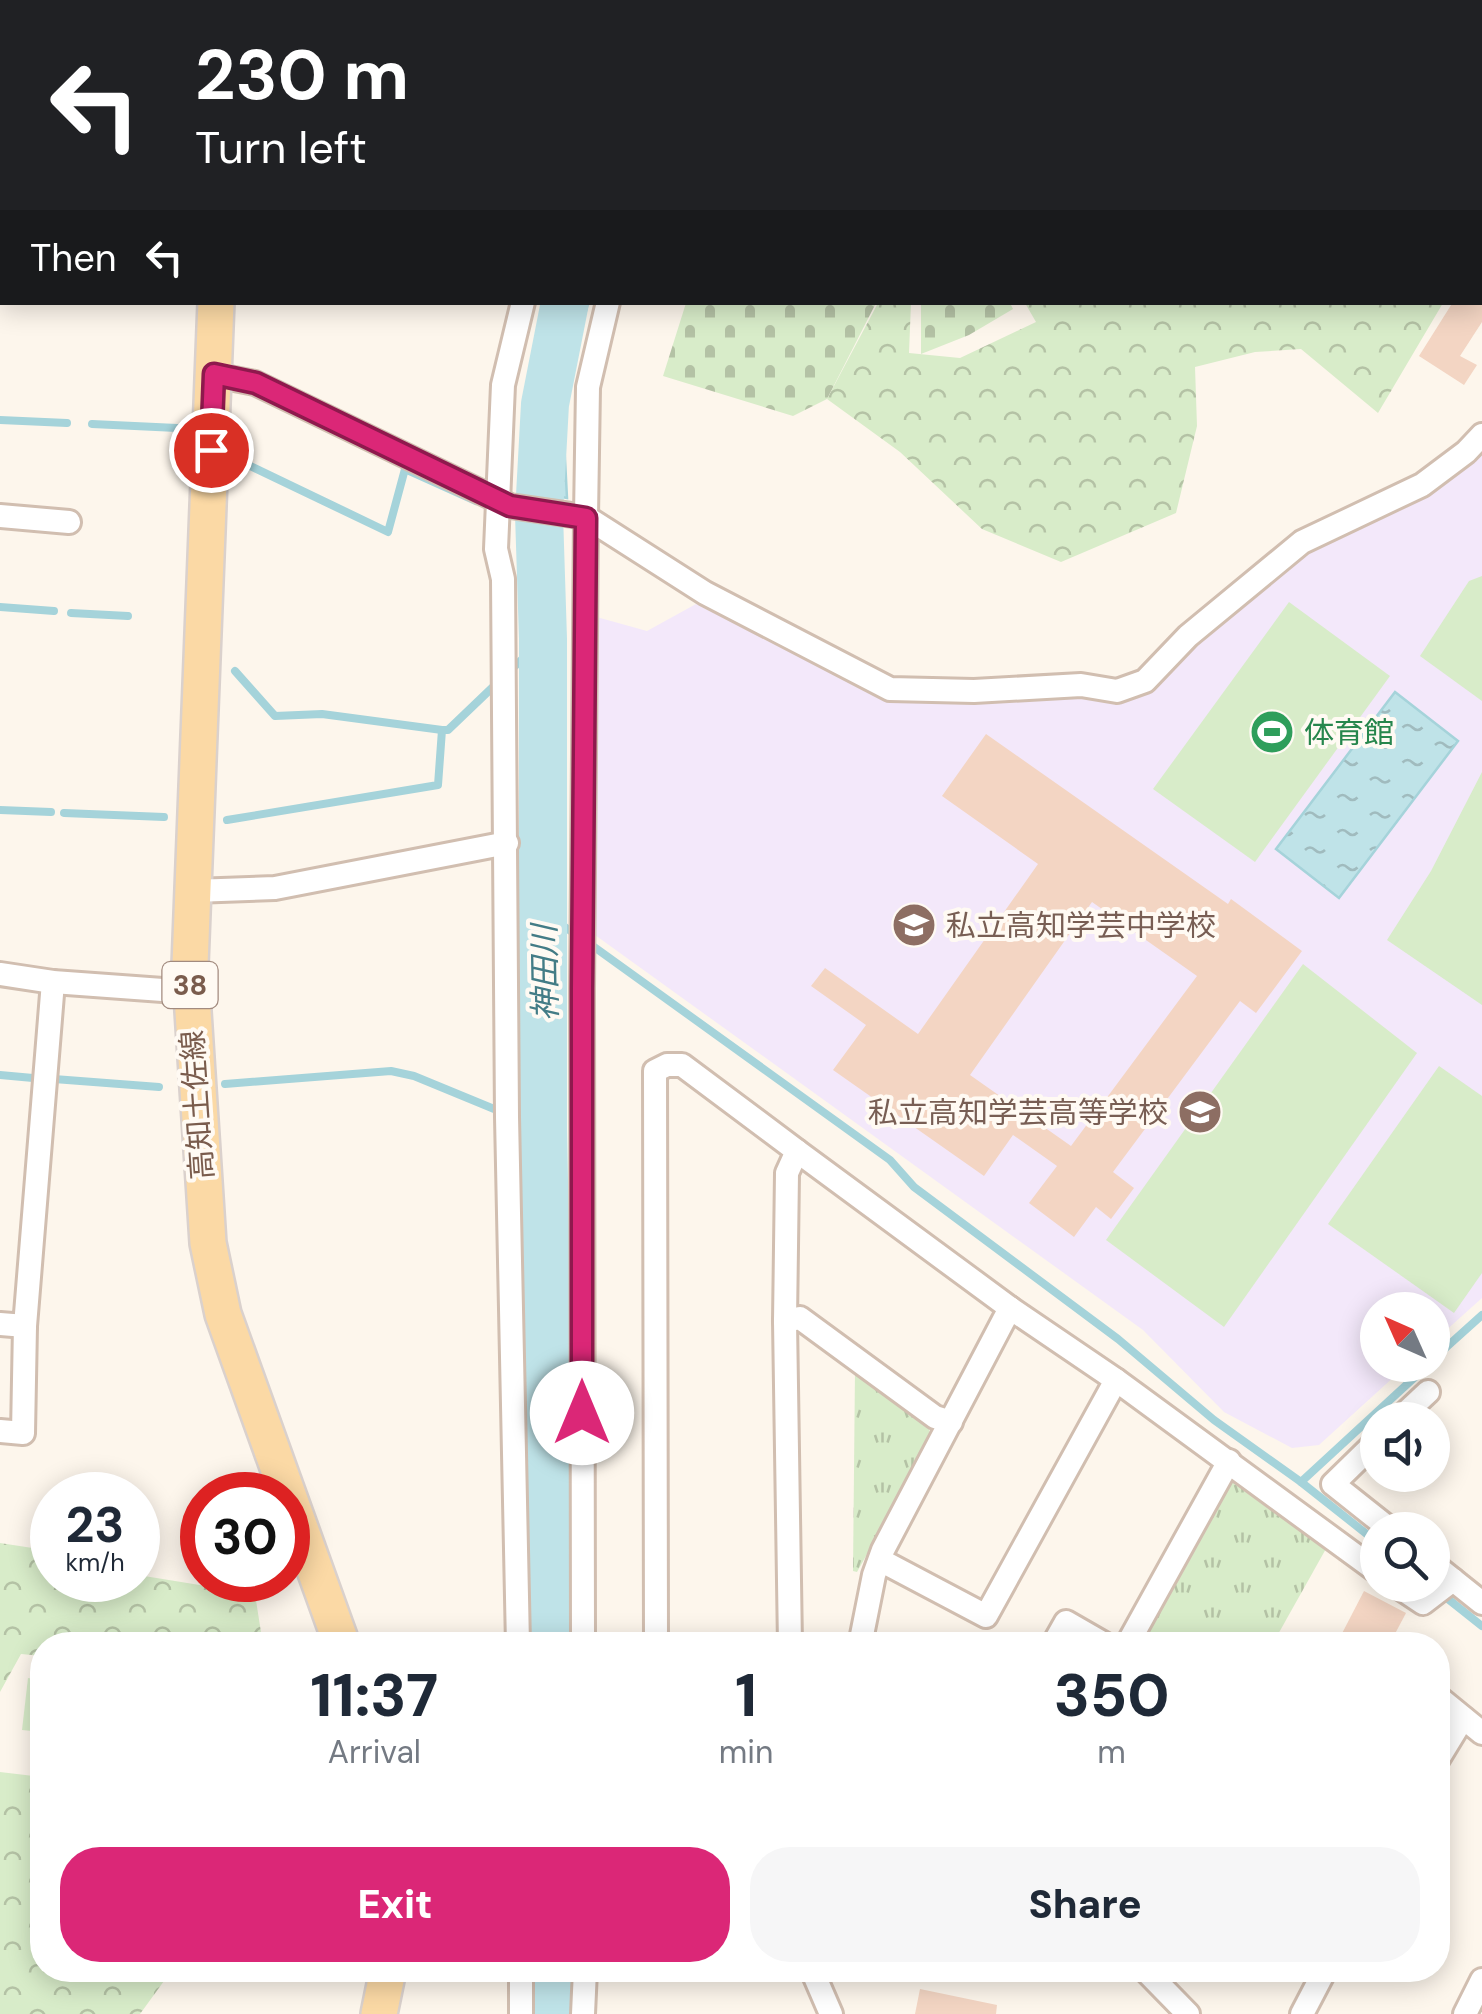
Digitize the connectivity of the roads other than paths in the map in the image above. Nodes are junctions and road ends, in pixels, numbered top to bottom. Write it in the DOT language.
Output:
graph roads {
  1 [pos="216,305"];
  2 [pos="521,305"];
  3 [pos="607,305"];
  4 [pos="214,374"];
  5 [pos="1482,435"];
  6 [pos="505,504"];
  7 [pos="0,516"];
  8 [pos="581,517"];
  9 [pos="69,522"];
  10 [pos="507,843"];
  11 [pos="194,892"];
  12 [pos="0,974"];
  13 [pos="52,982"];
  14 [pos="190,992"];
  15 [pos="797,1151"];
  16 [pos="1010,1308"];
  17 [pos="785,1320"];
  18 [pos="0,1324"];
  19 [pos="26,1326"];
  20 [pos="1116,1380"];
  21 [pos="1428,1392"];
  22 [pos="1417,1402"];
  23 [pos="951,1422"];
  24 [pos="0,1432"];
  25 [pos="1360,1458"];
  26 [pos="1228,1461"];
  27 [pos="1368,1512"];
  28 [pos="1360,1559"];
  29 [pos="880,1560"];
  30 [pos="1450,1590"];
  31 [pos="1482,1603"];
  32 [pos="337,1632"];
  33 [pos="518,1632"];
  34 [pos="583,1632"];
  35 [pos="656,1632"];
  36 [pos="790,1632"];
  37 [pos="863,1632"];
  38 [pos="1060,1632"];
  39 [pos="1083,1632"];
  40 [pos="1134,1632"];
  41 [pos="1450,1707"];
  42 [pos="1463,1718"];
  43 [pos="1482,1732"];
  44 [pos="1450,1739"];
  45 [pos="1482,1980"];
  46 [pos="386,1982"];
  47 [pos="521,1982"];
  48 [pos="584,1982"];
  49 [pos="817,1982"];
  50 [pos="1163,1982"];
  51 [pos="1319,1982"];
  52 [pos="379,2014"];
  53 [pos="521,2014"];
  54 [pos="583,2014"];
  55 [pos="831,2014"];
  56 [pos="1188,2014"];
  57 [pos="1302,2014"];
  58 [pos="1465,2014"];
  1 -- 4 [label="main road, 高知土佐線 / 38"];
  2 -- 6 [label="street"];
  3 -- 8 [label="street"];
  4 -- 6 [label="street"];
  4 -- 11 [label="main road, 高知土佐線 / 38"];
  5 -- 8 [label="street"];
  6 -- 8 [label="street"];
  6 -- 10 [label="street"];
  7 -- 9 [label="street"];
  8 -- 34 [label="street"];
  10 -- 11 [label="street"];
  10 -- 33 [label="street"];
  11 -- 14 [label="main road, 高知土佐線 / 38"];
  12 -- 13 [label="street"];
  13 -- 14 [label="street"];
  13 -- 19 [label="street"];
  14 -- 32 [label="main road, 高知土佐線 / 38"];
  15 -- 16 [label="street"];
  15 -- 17 [label="street"];
  15 -- 35 [label="street"];
  16 -- 20 [label="street"];
  16 -- 23 [label="street"];
  17 -- 23 [label="street"];
  17 -- 36 [label="street"];
  18 -- 19 [label="street"];
  19 -- 24 [label="street"];
  20 -- 26 [label="street"];
  20 -- 29 [label="street"];
  21 -- 22 [label="street"];
  23 -- 29 [label="street"];
  25 -- 27 [label="street"];
  26 -- 28 [label="street"];
  26 -- 40 [label="street"];
  29 -- 37 [label="street"];
  30 -- 31 [label="street"];
  38 -- 39 [label="street"];
  41 -- 42 [label="street"];
  42 -- 43 [label="street"];
  42 -- 44 [label="street"];
  45 -- 58 [label="street"];
  46 -- 52 [label="main road"];
  47 -- 53 [label="street"];
  48 -- 54 [label="street"];
  49 -- 55 [label="street"];
  50 -- 56 [label="street"];
  51 -- 57 [label="street"];
}
